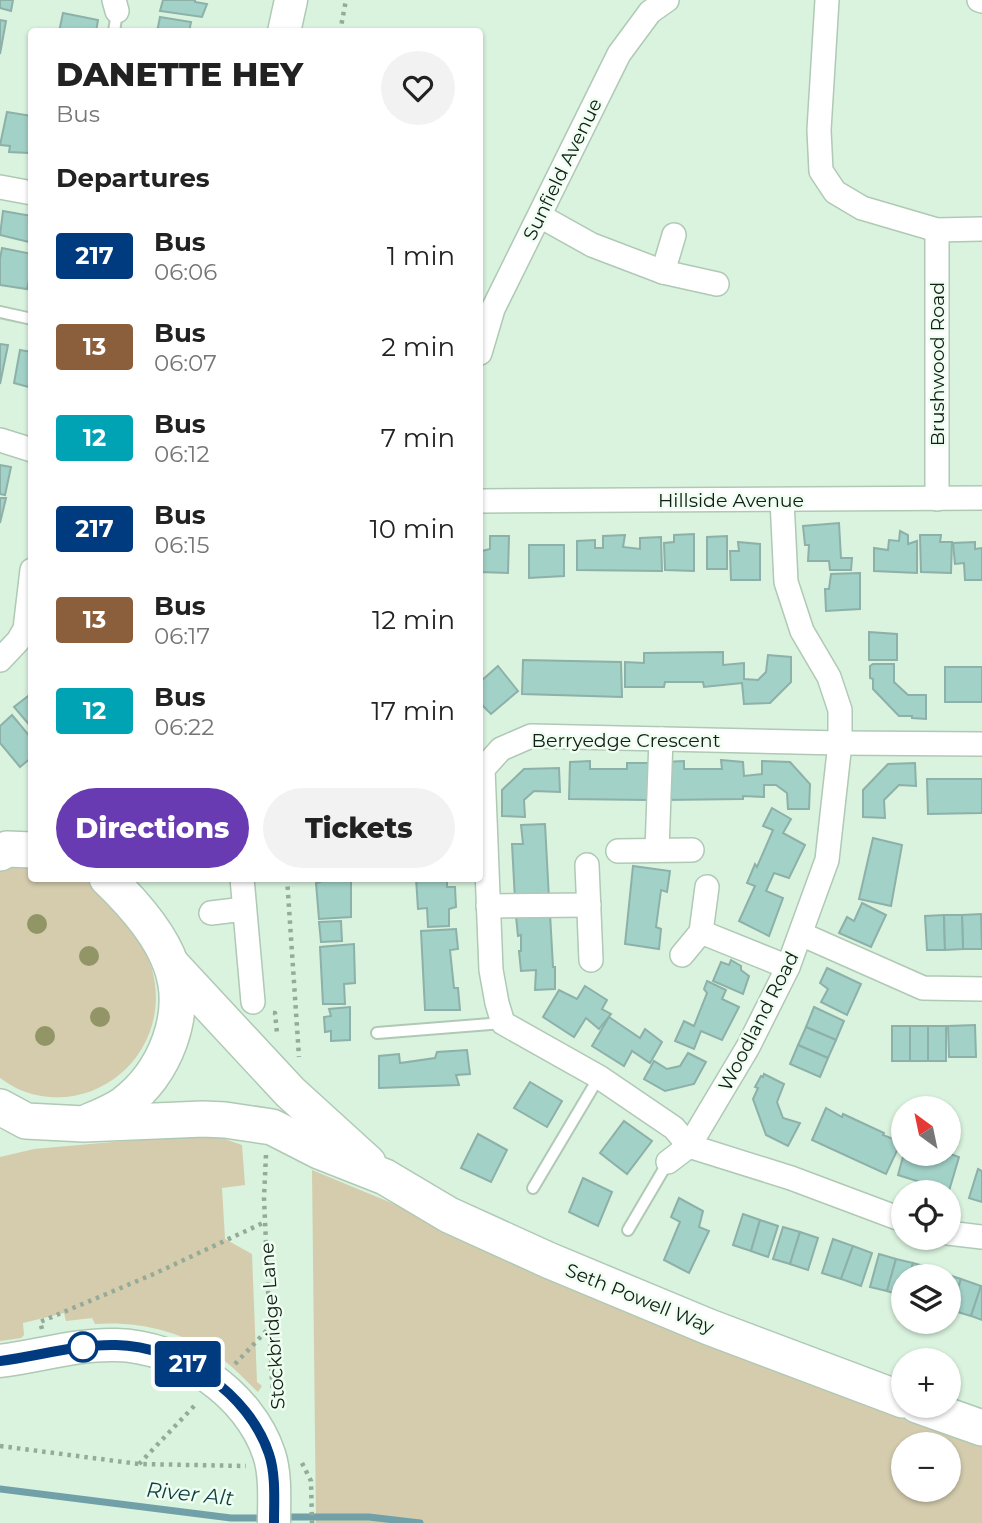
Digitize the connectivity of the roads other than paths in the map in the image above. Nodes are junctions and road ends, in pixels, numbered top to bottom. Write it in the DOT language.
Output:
graph roads {
  1 [pos="290,0"];
  2 [pos="667,0"];
  3 [pos="827,0"];
  4 [pos="285,28"];
  5 [pos="0,187"];
  6 [pos="28,192"];
  7 [pos="540,216"];
  8 [pos="937,229"];
  9 [pos="982,229"];
  10 [pos="674,235"];
  11 [pos="663,272"];
  12 [pos="717,285"];
  13 [pos="0,312"];
  14 [pos="28,318"];
  15 [pos="483,343"];
  16 [pos="0,440"];
  17 [pos="28,449"];
  18 [pos="982,498"];
  19 [pos="937,499"];
  20 [pos="782,500"];
  21 [pos="483,501"];
  22 [pos="28,604"];
  23 [pos="0,660"];
  24 [pos="660,739"];
  25 [pos="840,743"];
  26 [pos="982,744"];
  27 [pos="657,850"];
  28 [pos="692,850"];
  29 [pos="618,851"];
  30 [pos="587,865"];
  31 [pos="111,882"];
  32 [pos="242,882"];
  33 [pos="707,887"];
  34 [pos="589,905"];
  35 [pos="488,906"];
  36 [pos="244,909"];
  37 [pos="211,913"];
  38 [pos="701,932"];
  39 [pos="801,934"];
  40 [pos="682,955"];
  41 [pos="591,960"];
  42 [pos="171,964"];
  43 [pos="788,967"];
  44 [pos="982,989"];
  45 [pos="253,1002"];
  46 [pos="503,1023"];
  47 [pos="377,1032"];
  48 [pos="599,1077"];
  49 [pos="9,1120"];
  50 [pos="84,1124"];
  51 [pos="689,1146"];
  52 [pos="668,1162"];
  53 [pos="385,1177"];
  54 [pos="533,1188"];
  55 [pos="891,1216"];
  56 [pos="628,1230"];
  57 [pos="961,1235"];
  58 [pos="982,1237"];
  59 [pos="0,1361"];
  60 [pos="891,1395"];
  61 [pos="954,1418"];
  62 [pos="982,1428"];
  63 [pos="274,1513"];
  1 -- 4 [label="main road"];
  2 -- 7 [label="street, Sunfield Avenue"];
  3 -- 8 [label="street"];
  5 -- 6 [label="street"];
  7 -- 11 [label="street"];
  7 -- 15 [label="street, Sunfield Avenue"];
  8 -- 9 [label="street"];
  8 -- 19 [label="street, Brushwood Road"];
  10 -- 11 [label="street"];
  11 -- 12 [label="street"];
  13 -- 14 [label="lane"];
  16 -- 17 [label="street"];
  18 -- 19 [label="street, Hillside Avenue"];
  19 -- 20 [label="street, Hillside Avenue"];
  20 -- 21 [label="street, Hillside Avenue"];
  20 -- 25 [label="street, Woodland Road"];
  22 -- 23 [label="street"];
  24 -- 25 [label="street, Berryedge Crescent"];
  24 -- 27 [label="street"];
  24 -- 35 [label="street, Berryedge Crescent"];
  25 -- 26 [label="street, Berryedge Crescent"];
  25 -- 39 [label="street, Woodland Road"];
  27 -- 28 [label="street"];
  27 -- 29 [label="street"];
  30 -- 34 [label="street"];
  31 -- 42 [label="main road"];
  32 -- 36 [label="street"];
  33 -- 38 [label="street"];
  34 -- 35 [label="street"];
  34 -- 41 [label="street"];
  35 -- 46 [label="street, Berryedge Crescent"];
  36 -- 37 [label="street"];
  36 -- 45 [label="street"];
  38 -- 40 [label="street"];
  38 -- 43 [label="street"];
  39 -- 43 [label="street, Woodland Road"];
  39 -- 44 [label="street"];
  42 -- 50 [label="main road"];
  42 -- 53 [label="main road, Seth Powell Way"];
  43 -- 51 [label="street, Woodland Road"];
  46 -- 47 [label="lane"];
  46 -- 48 [label="street"];
  48 -- 51 [label="street"];
  48 -- 54 [label="lane"];
  49 -- 50 [label="main road, Seth Powell Way"];
  50 -- 53 [label="main road, Seth Powell Way"];
  51 -- 52 [label="street, Woodland Road"];
  51 -- 55 [label="street"];
  52 -- 56 [label="lane"];
  53 -- 60 [label="main road, Seth Powell Way"];
  57 -- 58 [label="street"];
  59 -- 63 [label="main road, Stockbridge Lane"];
  61 -- 62 [label="main road"];
}
